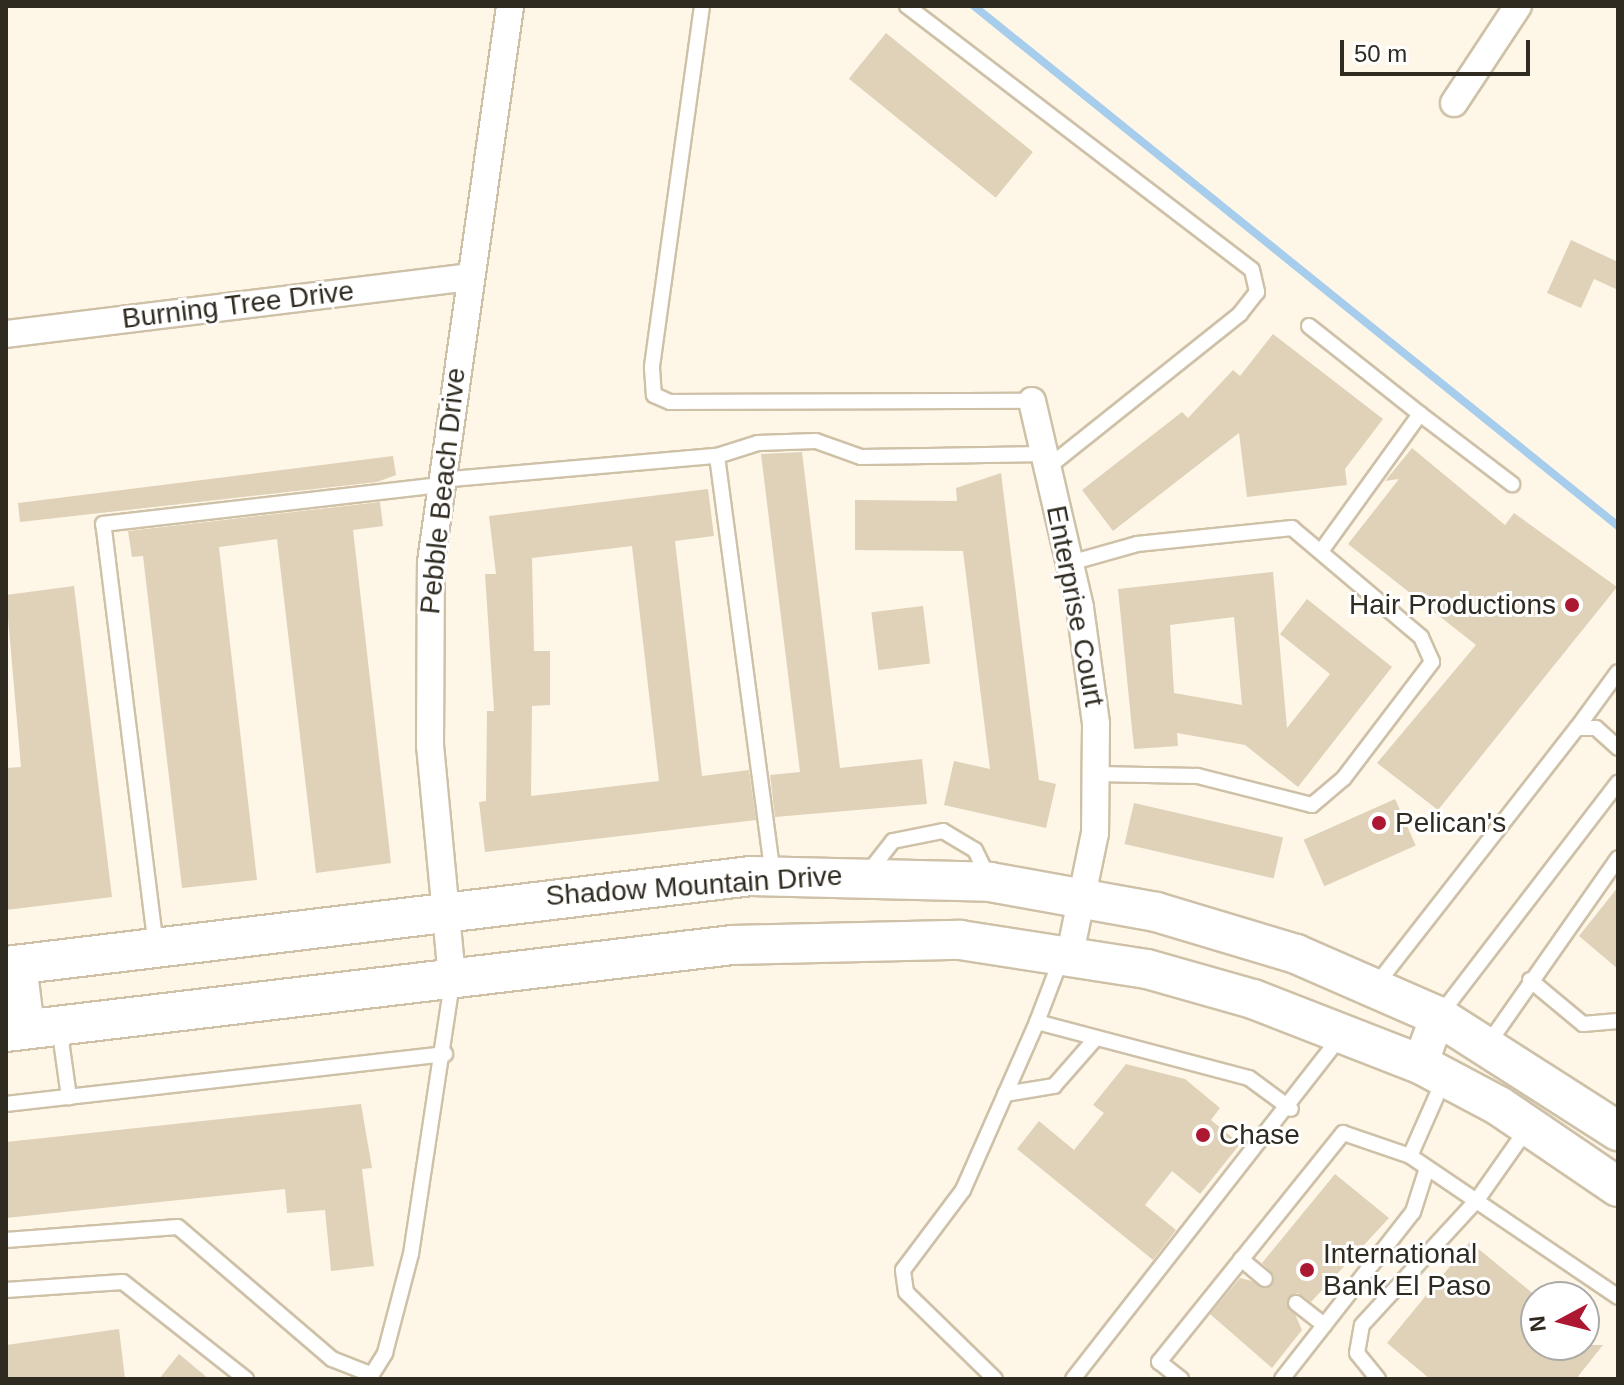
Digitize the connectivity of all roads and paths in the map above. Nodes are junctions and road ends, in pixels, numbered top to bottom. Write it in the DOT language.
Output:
graph roads {
  1 [pos="510,6"];
  2 [pos="702,6"];
  3 [pos="907,6"];
  4 [pos="1518,6"];
  5 [pos="1454,103"];
  6 [pos="469,277"];
  7 [pos="1309,326"];
  8 [pos="6,334"];
  9 [pos="1032,401"];
  10 [pos="1420,414"];
  11 [pos="717,456"];
  12 [pos="1046,461"];
  13 [pos="440,483"];
  14 [pos="1512,484"];
  15 [pos="1322,550"];
  16 [pos="1070,563"];
  17 [pos="1618,672"];
  18 [pos="1577,728"];
  19 [pos="1618,748"];
  20 [pos="1096,774"];
  21 [pos="1618,783"];
  22 [pos="1618,858"];
  23 [pos="773,875"];
  24 [pos="1085,897"];
  25 [pos="445,910"];
  26 [pos="156,947"];
  27 [pos="1067,954"];
  28 [pos="13,965"];
  29 [pos="452,978"];
  30 [pos="1530,980"];
  31 [pos="1375,986"];
  32 [pos="1438,1016"];
  33 [pos="1618,1021"];
  34 [pos="1037,1022"];
  35 [pos="31,1029"];
  36 [pos="1343,1033"];
  37 [pos="1096,1038"];
  38 [pos="1487,1044"];
  39 [pos="445,1054"];
  40 [pos="1432,1071"];
  41 [pos="1005,1094"];
  42 [pos="69,1097"];
  43 [pos="6,1104"];
  44 [pos="1291,1109"];
  45 [pos="1615,1124"];
  46 [pos="1529,1125"];
  47 [pos="1410,1156"];
  48 [pos="1427,1168"];
  49 [pos="1618,1187"];
  50 [pos="1477,1200"];
  51 [pos="6,1240"];
  52 [pos="1241,1259"];
  53 [pos="1265,1279"];
  54 [pos="6,1290"];
  55 [pos="1618,1297"];
  56 [pos="1296,1303"];
  57 [pos="1324,1325"];
  58 [pos="369,1376"];
  59 [pos="246,1379"];
  60 [pos="995,1379"];
  61 [pos="1073,1379"];
  62 [pos="1181,1379"];
  63 [pos="1282,1379"];
  64 [pos="1378,1379"];
  1 -- 6 [label="street, Pebble Beach Drive"];
  2 -- 9 [label="lane"];
  3 -- 12 [label="lane"];
  4 -- 5 [label="street"];
  6 -- 8 [label="street, Burning Tree Drive"];
  6 -- 13 [label="street, Pebble Beach Drive"];
  7 -- 10 [label="lane"];
  9 -- 12 [label="street, Enterprise Court"];
  10 -- 14 [label="lane"];
  10 -- 15 [label="lane"];
  11 -- 12 [label="lane"];
  11 -- 13 [label="lane"];
  11 -- 23 [label="lane"];
  12 -- 16 [label="street, Enterprise Court"];
  13 -- 25 [label="street, Pebble Beach Drive"];
  13 -- 26 [label="lane"];
  15 -- 16 [label="lane"];
  15 -- 20 [label="lane"];
  16 -- 20 [label="street, Enterprise Court"];
  17 -- 18 [label="lane"];
  18 -- 19 [label="lane"];
  18 -- 31 [label="lane"];
  20 -- 24 [label="street, Enterprise Court"];
  21 -- 32 [label="lane"];
  22 -- 30 [label="lane"];
  23 -- 24 [label="main road, Shadow Mountain Drive"];
  23 -- 25 [label="main road, Shadow Mountain Drive"];
  24 -- 27 [label="street, Enterprise Court"];
  24 -- 31 [label="main road, Shadow Mountain Drive"];
  25 -- 26 [label="main road, Shadow Mountain Drive"];
  25 -- 29 [label="street, Pebble Beach Drive"];
  26 -- 28 [label="main road, Shadow Mountain Drive"];
  27 -- 29 [label="main road"];
  27 -- 34 [label="lane"];
  27 -- 36 [label="main road"];
  28 -- 35 [label="street"];
  29 -- 35 [label="main road"];
  29 -- 39 [label="lane"];
  30 -- 33 [label="lane"];
  30 -- 38 [label="lane"];
  31 -- 32 [label="main road, Shadow Mountain Drive"];
  32 -- 38 [label="main road, Shadow Mountain Drive"];
  32 -- 40 [label="street"];
  34 -- 37 [label="lane"];
  34 -- 41 [label="lane"];
  35 -- 42 [label="lane"];
  36 -- 40 [label="main road"];
  36 -- 44 [label="lane"];
  37 -- 41 [label="lane"];
  37 -- 44 [label="lane"];
  38 -- 45 [label="main road, Shadow Mountain Drive"];
  39 -- 42 [label="lane"];
  39 -- 58 [label="lane"];
  40 -- 46 [label="main road"];
  40 -- 47 [label="lane"];
  41 -- 60 [label="lane"];
  42 -- 43 [label="lane"];
  44 -- 61 [label="lane"];
  46 -- 49 [label="main road"];
  46 -- 50 [label="lane"];
  47 -- 48 [label="lane"];
  47 -- 52 [label="lane"];
  48 -- 50 [label="lane"];
  48 -- 57 [label="lane"];
  50 -- 55 [label="lane"];
  50 -- 64 [label="lane"];
  51 -- 58 [label="lane"];
  52 -- 53 [label="lane"];
  52 -- 62 [label="lane"];
  54 -- 59 [label="lane"];
  56 -- 57 [label="lane"];
  57 -- 63 [label="lane"];
}
